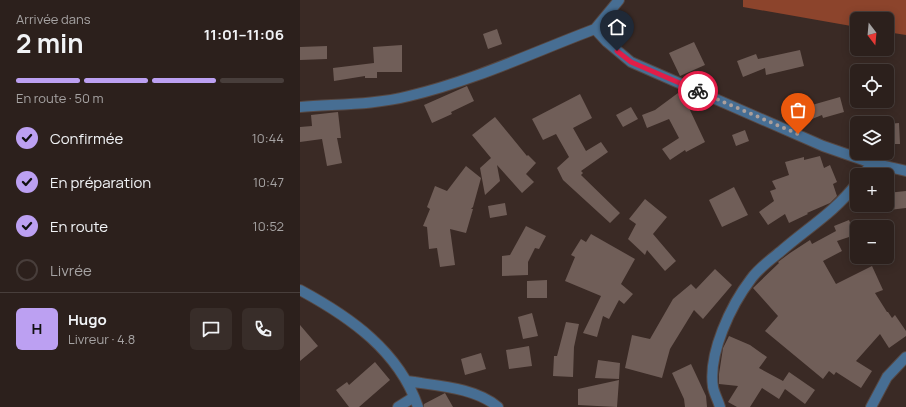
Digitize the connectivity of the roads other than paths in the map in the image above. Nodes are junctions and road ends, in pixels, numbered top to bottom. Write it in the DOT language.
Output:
graph roads {
  1 [pos="619,0"];
  2 [pos="595,29"];
  3 [pos="300,107"];
  4 [pos="872,163"];
  5 [pos="868,168"];
  6 [pos="906,171"];
  7 [pos="850,191"];
  8 [pos="300,290"];
  9 [pos="906,357"];
  10 [pos="407,381"];
  11 [pos="416,402"];
  12 [pos="398,407"];
  13 [pos="498,407"];
  14 [pos="720,407"];
  15 [pos="872,407"];
  1 -- 2 [label="street"];
  2 -- 3 [label="street"];
  2 -- 4 [label="street"];
  4 -- 5 [label="street"];
  4 -- 6 [label="street"];
  7 -- 14 [label="street"];
  8 -- 10 [label="street"];
  9 -- 15 [label="street"];
  10 -- 11 [label="street"];
  10 -- 13 [label="street"];
  11 -- 12 [label="street"];
}
